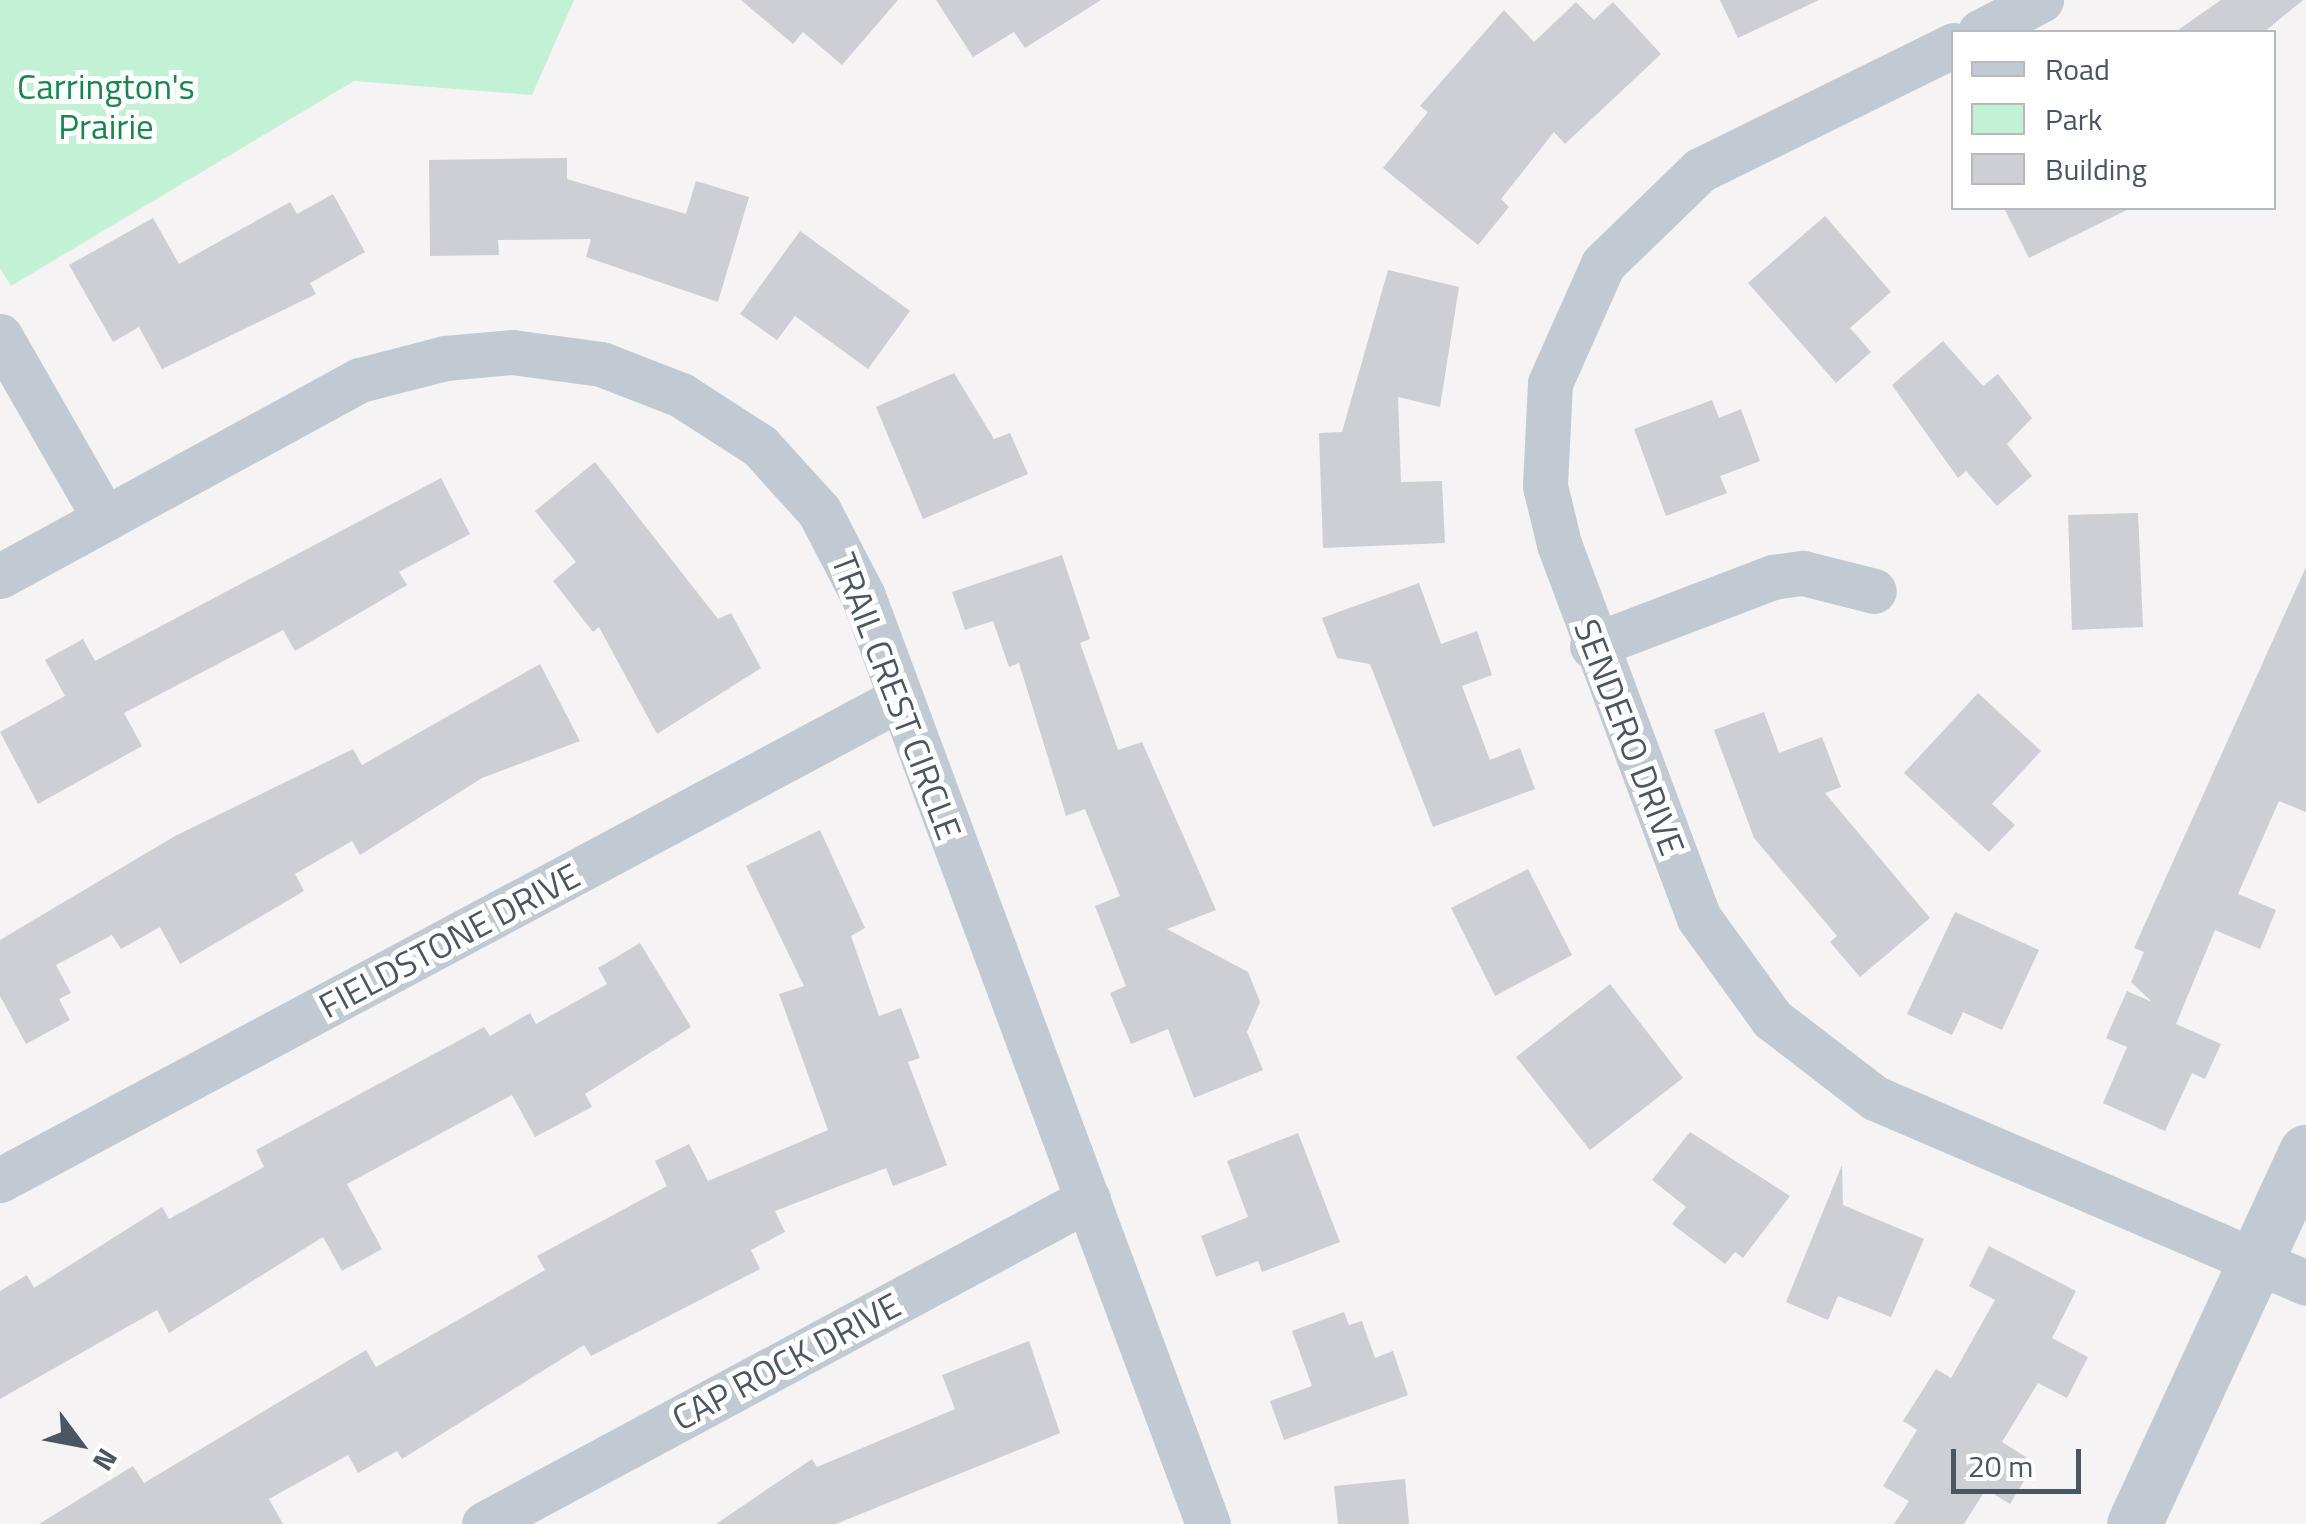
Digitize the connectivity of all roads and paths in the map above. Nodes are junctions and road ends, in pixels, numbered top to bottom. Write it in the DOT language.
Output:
graph roads {
  1 [pos="2041,0"];
  2 [pos="1984,30"];
  3 [pos="1951,46"];
  4 [pos="0,336"];
  5 [pos="105,519"];
  6 [pos="0,576"];
  7 [pos="1874,590"];
  8 [pos="1592,646"];
  9 [pos="898,699"];
  10 [pos="2306,1152"];
  11 [pos="0,1180"];
  12 [pos="1088,1199"];
  13 [pos="2283,1273"];
  14 [pos="484,1524"];
  15 [pos="1208,1524"];
  16 [pos="2134,1524"];
  1 -- 2 [label="street"];
  3 -- 8 [label="street, SENDERO DRIVE"];
  4 -- 5 [label="street"];
  5 -- 6 [label="street, TRAIL CREST CIRCLE"];
  5 -- 9 [label="street, TRAIL CREST CIRCLE"];
  7 -- 8 [label="street"];
  8 -- 13 [label="street, SENDERO DRIVE"];
  9 -- 11 [label="street, FIELDSTONE DRIVE"];
  9 -- 12 [label="street, TRAIL CREST CIRCLE"];
  10 -- 13 [label="street"];
  12 -- 14 [label="street, CAP ROCK DRIVE"];
  12 -- 15 [label="street, TRAIL CREST CIRCLE"];
  13 -- 16 [label="street"];
}
